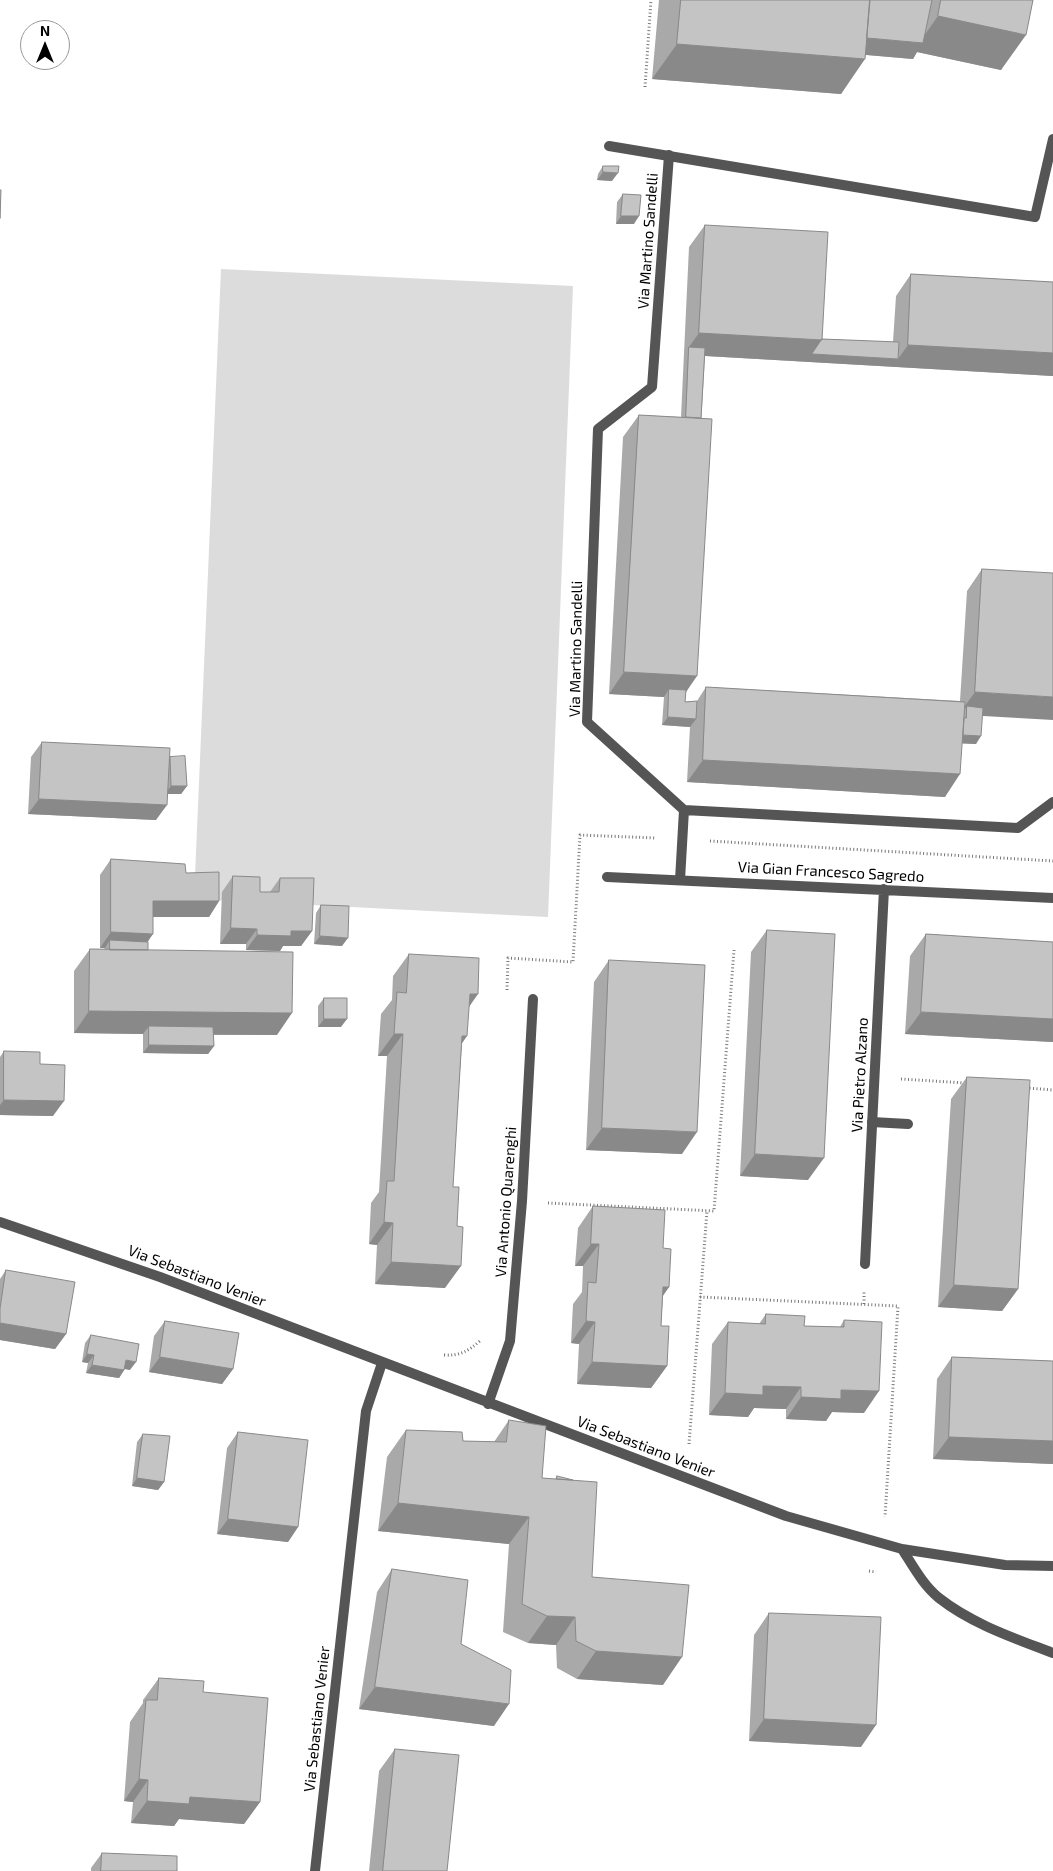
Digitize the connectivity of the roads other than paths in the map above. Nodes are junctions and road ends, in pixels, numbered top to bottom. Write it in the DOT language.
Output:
graph roads {
  1 [pos="1053,139"];
  2 [pos="609,146"];
  3 [pos="669,155"];
  4 [pos="1053,802"];
  5 [pos="684,810"];
  6 [pos="607,878"];
  7 [pos="680,880"];
  8 [pos="884,889"];
  9 [pos="1053,898"];
  10 [pos="533,999"];
  11 [pos="872,1122"];
  12 [pos="908,1124"];
  13 [pos="0,1222"];
  14 [pos="865,1264"];
  15 [pos="382,1363"];
  16 [pos="488,1404"];
  17 [pos="902,1549"];
  18 [pos="1053,1566"];
  19 [pos="1053,1653"];
  20 [pos="315,1871"];
  1 -- 3 [label="street, Via Martino Sandelli"];
  2 -- 3 [label="street, Via Martino Sandelli"];
  3 -- 5 [label="street, Via Martino Sandelli"];
  4 -- 5 [label="street"];
  5 -- 7 [label="street"];
  6 -- 7 [label="street, Via Gian Francesco Sagredo"];
  7 -- 8 [label="street, Via Gian Francesco Sagredo"];
  8 -- 9 [label="street, Via Gian Francesco Sagredo"];
  8 -- 11 [label="street, Via Pietro Alzano"];
  10 -- 16 [label="street, Via Antonio Quarenghi"];
  11 -- 12 [label="street"];
  11 -- 14 [label="street, Via Pietro Alzano"];
  13 -- 15 [label="street, Via Sebastiano Venier"];
  15 -- 16 [label="street, Via Sebastiano Venier"];
  15 -- 20 [label="street, Via Sebastiano Venier"];
  16 -- 17 [label="street, Via Sebastiano Venier"];
  17 -- 18 [label="street, Via Sebastiano Venier"];
  17 -- 19 [label="street"];
}
